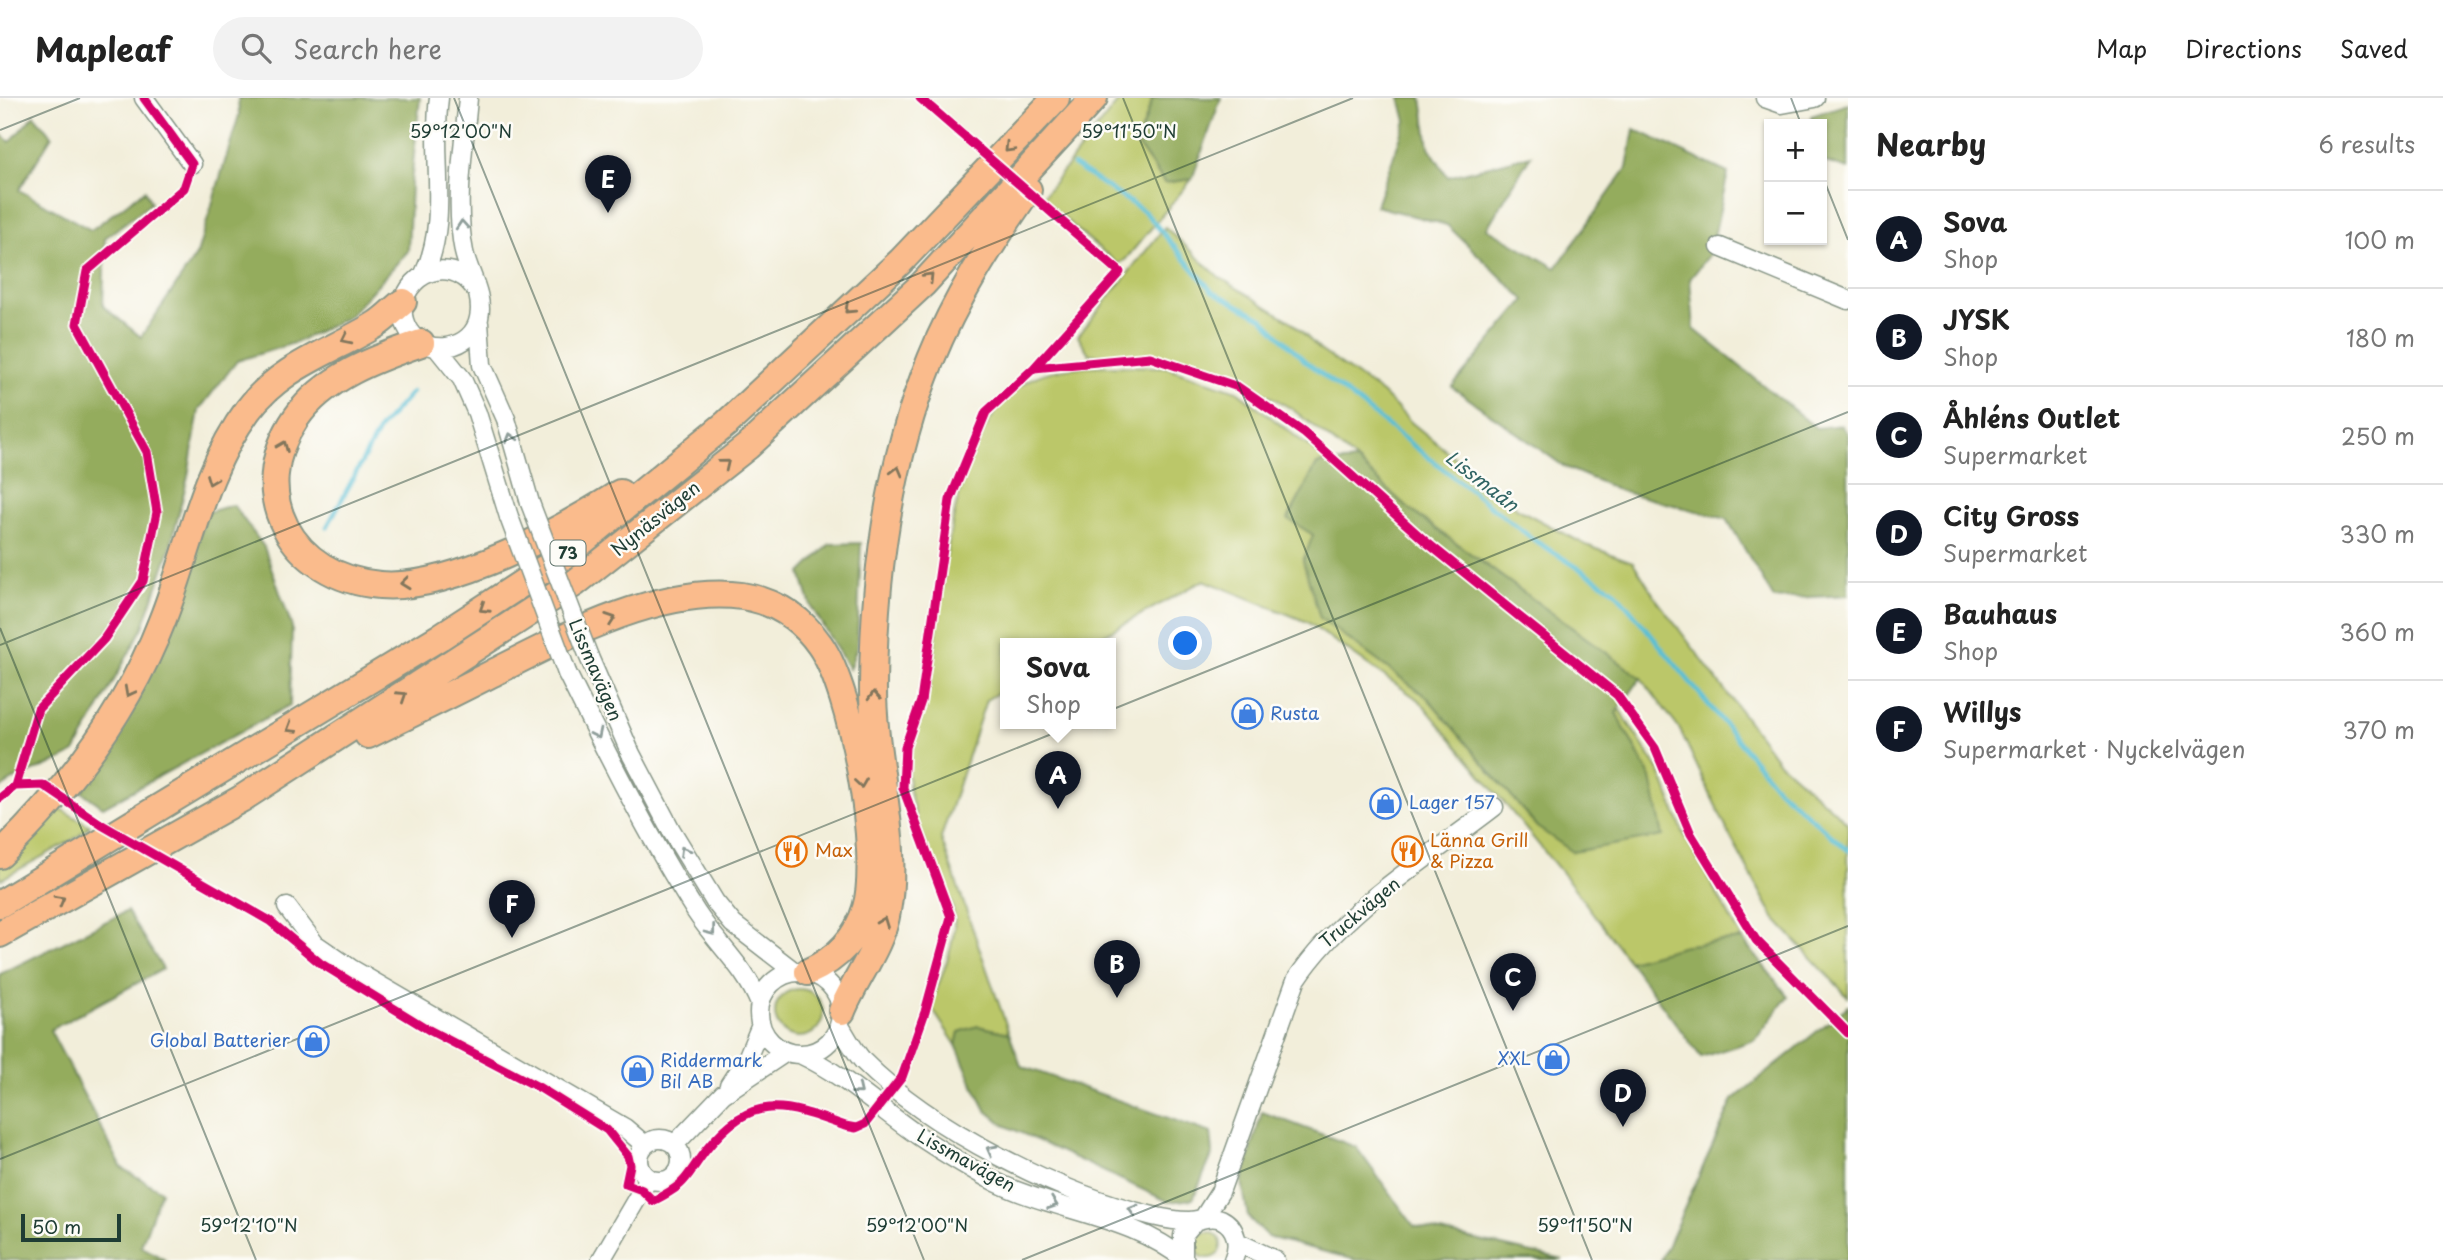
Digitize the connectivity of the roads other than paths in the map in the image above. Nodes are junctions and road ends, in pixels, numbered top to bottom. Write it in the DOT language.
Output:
graph roads {
  1 [pos="144,98"];
  2 [pos="439,98"];
  3 [pos="468,98"];
  4 [pos="1056,98"];
  5 [pos="1765,98"];
  6 [pos="1815,98"];
  7 [pos="1087,106"];
  8 [pos="192,164"];
  9 [pos="1720,247"];
  10 [pos="424,274"];
  11 [pos="477,291"];
  12 [pos="1848,300"];
  13 [pos="403,302"];
  14 [pos="479,322"];
  15 [pos="429,346"];
  16 [pos="727,424"];
  17 [pos="241,799"];
  18 [pos="1494,807"];
  19 [pos="0,855"];
  20 [pos="0,904"];
  21 [pos="287,906"];
  22 [pos="0,934"];
  23 [pos="802,972"];
  24 [pos="760,1004"];
  25 [pos="841,1019"];
  26 [pos="761,1025"];
  27 [pos="793,1053"];
  28 [pos="723,1094"];
  29 [pos="645,1144"];
  30 [pos="675,1144"];
  31 [pos="1227,1172"];
  32 [pos="649,1178"];
  33 [pos="1199,1219"];
  34 [pos="1228,1225"];
  35 [pos="1237,1242"];
  36 [pos="609,1257"];
  37 [pos="1184,1259"];
  38 [pos="1233,1260"];
  39 [pos="1275,1260"];
  1 -- 8 [label="street"];
  2 -- 10 [label="street"];
  11 -- 3 [label="street, one-way"];
  4 -- 16 [label="highway, Nynäsvägen / 73, one-way"];
  5 -- 6 [label="street"];
  17 -- 7 [label="highway, Nynäsvägen / 73, one-way"];
  25 -- 7 [label="highway, one-way"];
  9 -- 12 [label="street"];
  10 -- 11 [label="street"];
  10 -- 13 [label="street"];
  11 -- 14 [label="street"];
  13 -- 15 [label="street"];
  13 -- 19 [label="highway, one-way"];
  14 -- 15 [label="street"];
  23 -- 14 [label="street, Lissmavägen, one-way, bridge"];
  16 -- 15 [label="highway, one-way"];
  15 -- 24 [label="street, Lissmavägen, one-way, bridge"];
  16 -- 20 [label="highway, Nynäsvägen / 73, one-way"];
  22 -- 17 [label="highway, Nynäsvägen / 73, one-way"];
  17 -- 23 [label="highway, one-way"];
  18 -- 31 [label="street, Truckvägen"];
  21 -- 29 [label="street"];
  23 -- 24 [label="street"];
  23 -- 25 [label="street"];
  24 -- 26 [label="street"];
  25 -- 27 [label="street"];
  33 -- 25 [label="street, Lissmavägen, one-way"];
  26 -- 27 [label="street"];
  26 -- 28 [label="street"];
  27 -- 28 [label="street"];
  27 -- 37 [label="street, Lissmavägen, one-way"];
  28 -- 30 [label="street"];
  29 -- 30 [label="street"];
  29 -- 32 [label="street"];
  30 -- 32 [label="street"];
  31 -- 33 [label="street, Truckvägen"];
  31 -- 34 [label="street, Truckvägen"];
  32 -- 36 [label="street"];
  33 -- 34 [label="street, Lissmavägen"];
  33 -- 37 [label="street, Lissmavägen"];
  34 -- 35 [label="street"];
  35 -- 38 [label="street"];
  35 -- 39 [label="street"];
}
